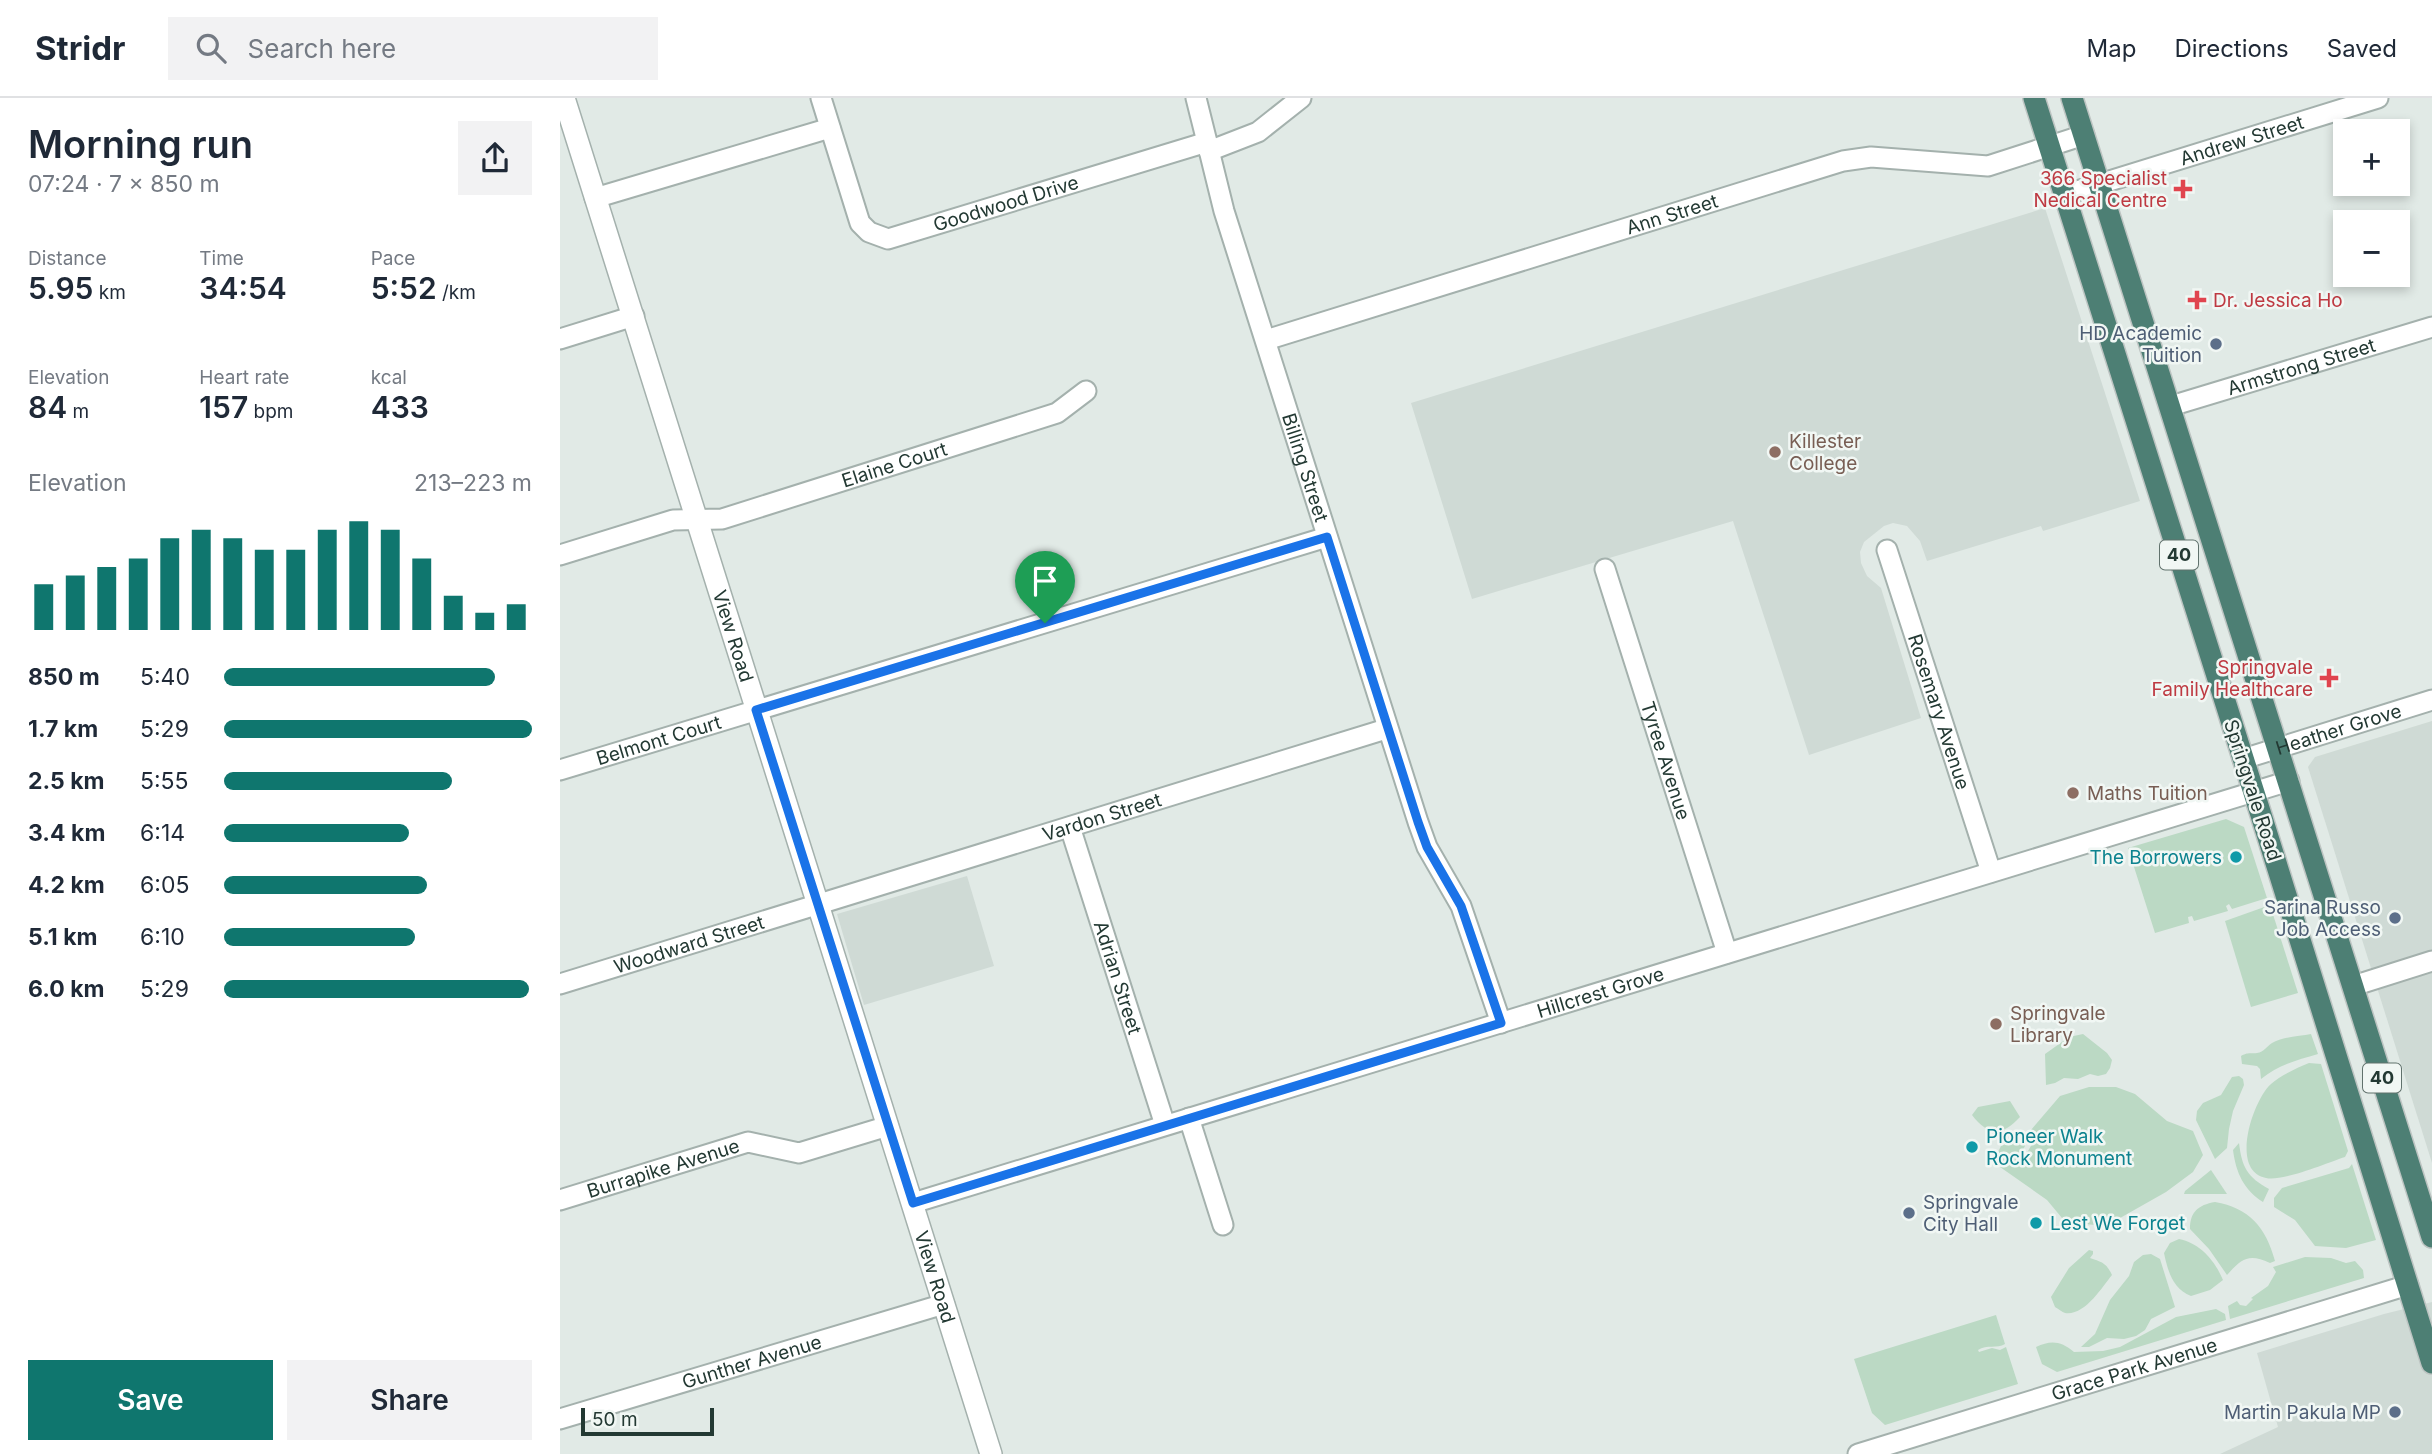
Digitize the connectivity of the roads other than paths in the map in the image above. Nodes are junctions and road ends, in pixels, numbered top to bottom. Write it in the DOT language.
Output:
graph roads {
  1 [pos="821,98"];
  2 [pos="1196,98"];
  3 [pos="1301,98"];
  4 [pos="2034,98"];
  5 [pos="2072,98"];
  6 [pos="2378,98"];
  7 [pos="564,112"];
  8 [pos="830,128"];
  9 [pos="2084,135"];
  10 [pos="1208,146"];
  11 [pos="2049,147"];
  12 [pos="2099,184"];
  13 [pos="2064,195"];
  14 [pos="596,198"];
  15 [pos="634,316"];
  16 [pos="2432,327"];
  17 [pos="560,339"];
  18 [pos="1266,340"];
  19 [pos="1086,391"];
  20 [pos="2171,406"];
  21 [pos="696,518"];
  22 [pos="1327,537"];
  23 [pos="1887,550"];
  24 [pos="560,555"];
  25 [pos="1605,569"];
  26 [pos="2432,700"];
  27 [pos="756,710"];
  28 [pos="1387,729"];
  29 [pos="2279,748"];
  30 [pos="2244,759"];
  31 [pos="560,770"];
  32 [pos="2289,781"];
  33 [pos="2254,792"];
  34 [pos="1070,827"];
  35 [pos="1991,872"];
  36 [pos="817,905"];
  37 [pos="1727,953"];
  38 [pos="2432,961"];
  39 [pos="560,984"];
  40 [pos="2353,986"];
  41 [pos="1501,1023"];
  42 [pos="1189,1118"];
  43 [pos="1165,1125"];
  44 [pos="888,1126"];
  45 [pos="2410,1165"];
  46 [pos="2374,1176"];
  47 [pos="560,1200"];
  48 [pos="913,1203"];
  49 [pos="1223,1225"];
  50 [pos="2432,1237"];
  51 [pos="2408,1285"];
  52 [pos="944,1304"];
  53 [pos="2432,1363"];
  54 [pos="560,1419"];
  55 [pos="991,1454"];
  56 [pos="1858,1454"];
  1 -- 8 [label="street, Goodwood Drive"];
  2 -- 10 [label="street"];
  3 -- 10 [label="street, Goodwood Drive"];
  4 -- 11 [label="highway, Springvale Road / 40"];
  5 -- 9 [label="highway, Springvale Road / 40"];
  6 -- 12 [label="street, Andrew Street"];
  7 -- 14 [label="street, View Road"];
  8 -- 10 [label="street, Goodwood Drive"];
  8 -- 14 [label="street"];
  9 -- 11 [label="street, Ann Street"];
  9 -- 12 [label="highway, Springvale Road / 40"];
  10 -- 18 [label="street, Billing Street"];
  11 -- 13 [label="highway, Springvale Road / 40"];
  11 -- 18 [label="street, Ann Street"];
  12 -- 13 [label="street, Andrew Street"];
  12 -- 20 [label="highway, Springvale Road / 40"];
  13 -- 30 [label="highway, Springvale Road / 40"];
  14 -- 15 [label="street, View Road"];
  15 -- 17 [label="street"];
  15 -- 21 [label="street, View Road"];
  16 -- 20 [label="street, Armstrong Street"];
  18 -- 22 [label="street, Billing Street"];
  19 -- 21 [label="street, Elaine Court"];
  20 -- 29 [label="highway, Springvale Road / 40"];
  21 -- 24 [label="street, Elaine Court"];
  21 -- 27 [label="street, View Road"];
  22 -- 27 [label="street, Belmont Court"];
  22 -- 28 [label="street, Billing Street"];
  23 -- 35 [label="street, Rosemary Avenue"];
  25 -- 37 [label="street, Tyree Avenue"];
  26 -- 29 [label="street, Heather Grove"];
  27 -- 31 [label="street, Belmont Court"];
  27 -- 36 [label="street, View Road"];
  28 -- 34 [label="street, Vardon Street"];
  28 -- 41 [label="street, Billing Street"];
  29 -- 30 [label="street, Heather Grove"];
  29 -- 32 [label="highway, Springvale Road / 40"];
  30 -- 33 [label="highway, Springvale Road / 40"];
  32 -- 33 [label="street, Hillcrest Grove"];
  32 -- 40 [label="highway, Springvale Road / 40"];
  33 -- 35 [label="street, Hillcrest Grove"];
  33 -- 46 [label="highway, Springvale Road / 40"];
  34 -- 36 [label="street, Vardon Street"];
  34 -- 43 [label="street, Adrian Street"];
  35 -- 37 [label="street, Hillcrest Grove"];
  36 -- 39 [label="street, Woodward Street"];
  36 -- 44 [label="street, View Road"];
  37 -- 41 [label="street, Hillcrest Grove"];
  38 -- 40 [label="street"];
  40 -- 45 [label="highway, Springvale Road / 40"];
  41 -- 42 [label="street, Hillcrest Grove"];
  42 -- 43 [label="street, Hillcrest Grove"];
  42 -- 49 [label="street"];
  43 -- 48 [label="street, Hillcrest Grove"];
  44 -- 47 [label="street, Burrapike Avenue"];
  44 -- 48 [label="street, View Road"];
  45 -- 46 [label="highway"];
  45 -- 50 [label="highway, Springvale Road / 40"];
  46 -- 51 [label="highway, Springvale Road / 40"];
  48 -- 52 [label="street, View Road"];
  51 -- 53 [label="highway, Springvale Road / 40"];
  51 -- 56 [label="street, Grace Park Avenue"];
  52 -- 54 [label="street, Gunther Avenue"];
  52 -- 55 [label="street, View Road"];
}
